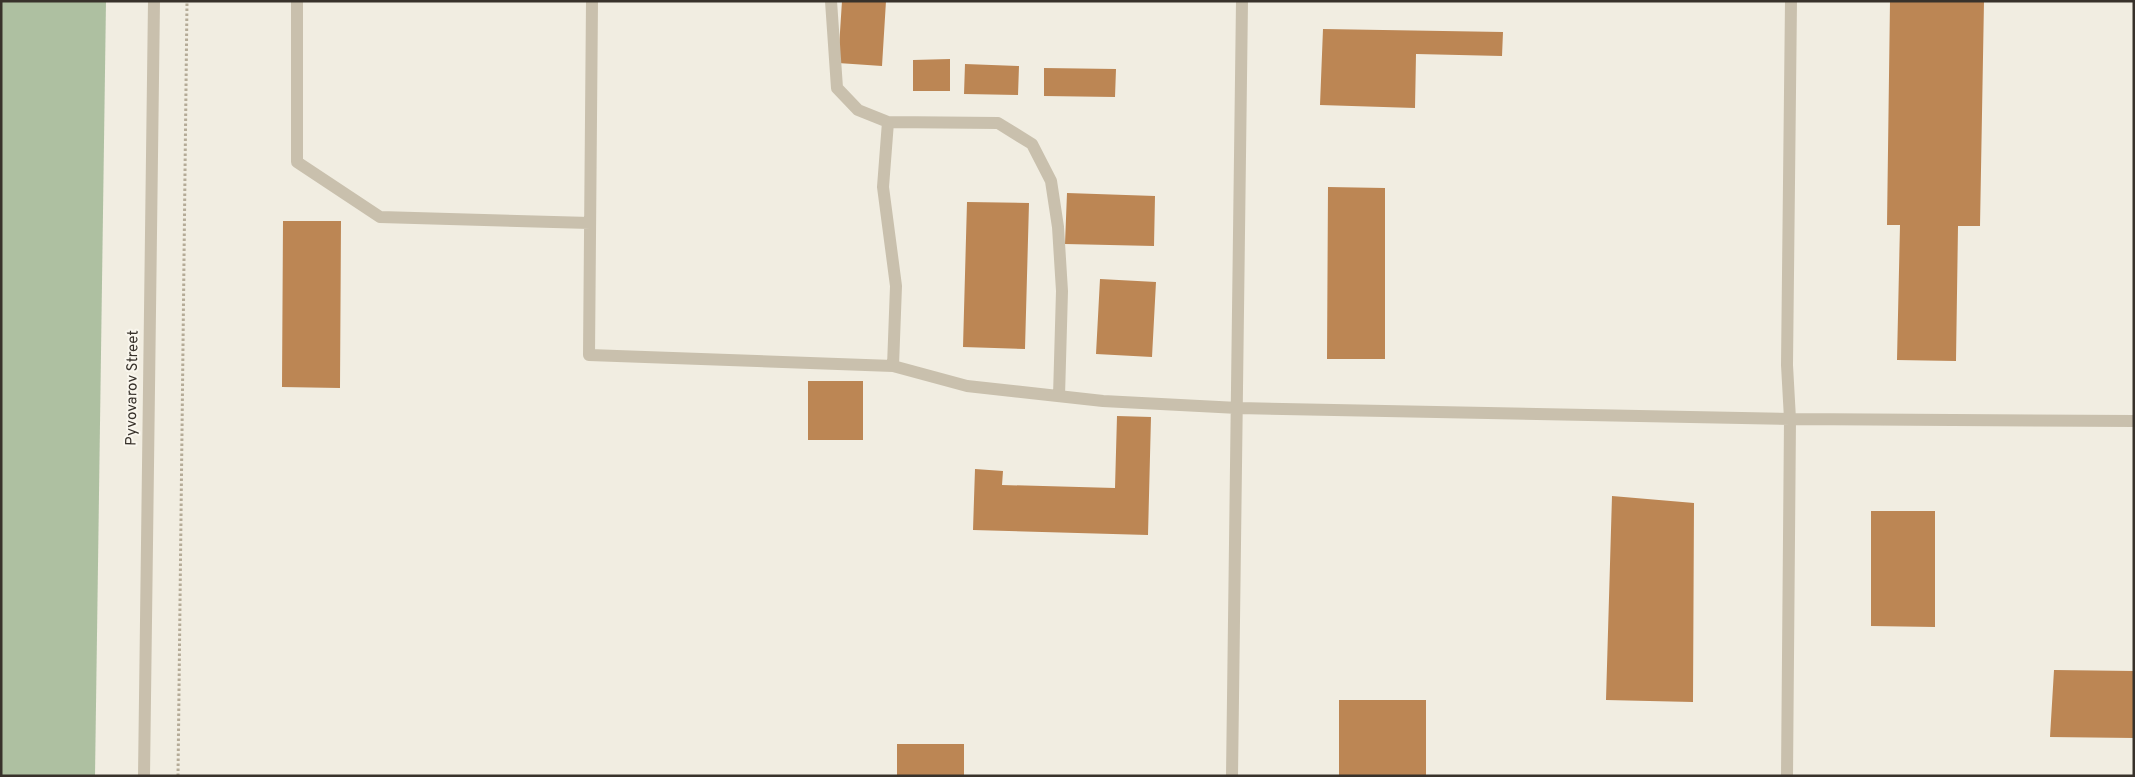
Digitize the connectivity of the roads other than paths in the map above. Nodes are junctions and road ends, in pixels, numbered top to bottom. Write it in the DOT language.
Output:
graph roads {
  1 [pos="154,1"];
  2 [pos="297,1"];
  3 [pos="592,1"];
  4 [pos="831,1"];
  5 [pos="1242,1"];
  6 [pos="1790,1"];
  7 [pos="888,122"];
  8 [pos="590,223"];
  9 [pos="893,366"];
  10 [pos="1059,396"];
  11 [pos="1238,408"];
  12 [pos="1790,419"];
  13 [pos="2134,421"];
  14 [pos="144,776"];
  15 [pos="1232,776"];
  16 [pos="1787,776"];
  1 -- 14 [label="street, Pyvovarov Street"];
  2 -- 8 [label="street"];
  3 -- 8 [label="street"];
  4 -- 7 [label="street"];
  5 -- 11 [label="street"];
  6 -- 12 [label="street"];
  7 -- 9 [label="street"];
  7 -- 10 [label="street"];
  8 -- 9 [label="street"];
  9 -- 10 [label="street"];
  10 -- 11 [label="street"];
  11 -- 12 [label="street"];
  11 -- 15 [label="street"];
  12 -- 13 [label="street"];
  12 -- 16 [label="street"];
}
